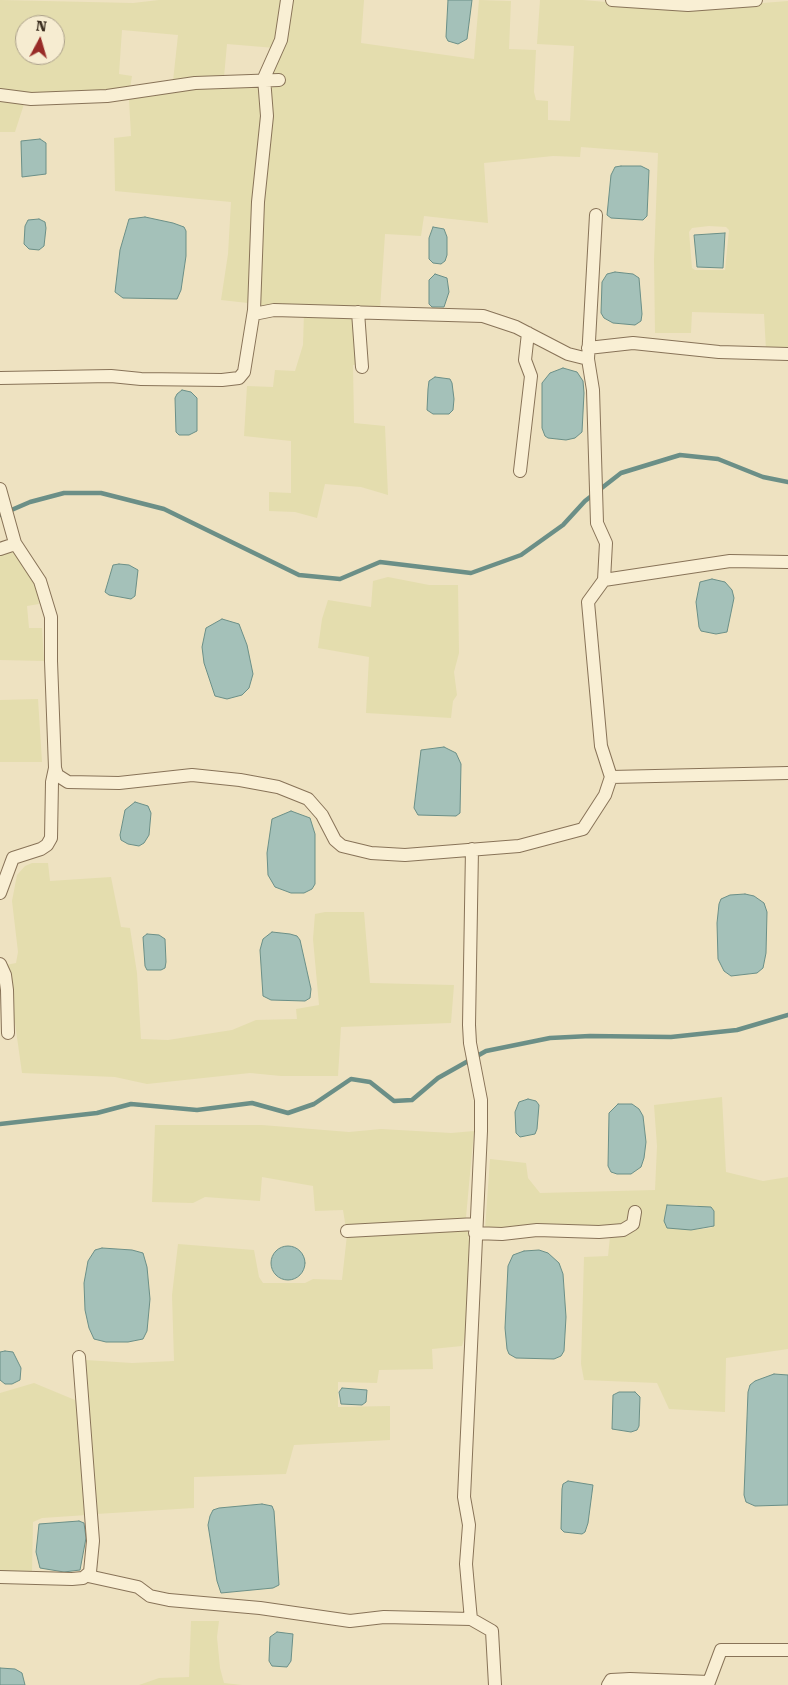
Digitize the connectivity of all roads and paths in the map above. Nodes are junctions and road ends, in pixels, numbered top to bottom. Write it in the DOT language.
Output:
graph roads {
  1 [pos="286,0"];
  2 [pos="612,0"];
  3 [pos="756,0"];
  4 [pos="264,80"];
  5 [pos="279,80"];
  6 [pos="0,95"];
  7 [pos="596,215"];
  8 [pos="358,312"];
  9 [pos="254,314"];
  10 [pos="528,333"];
  11 [pos="588,353"];
  12 [pos="788,354"];
  13 [pos="362,367"];
  14 [pos="0,378"];
  15 [pos="520,471"];
  16 [pos="0,489"];
  17 [pos="15,544"];
  18 [pos="0,549"];
  19 [pos="788,562"];
  20 [pos="604,580"];
  21 [pos="55,768"];
  22 [pos="788,772"];
  23 [pos="611,778"];
  24 [pos="472,849"];
  25 [pos="0,893"];
  26 [pos="0,964"];
  27 [pos="8,1033"];
  28 [pos="635,1212"];
  29 [pos="475,1228"];
  30 [pos="347,1231"];
  31 [pos="79,1357"];
  32 [pos="0,1576"];
  33 [pos="88,1576"];
  34 [pos="471,1619"];
  35 [pos="788,1650"];
  36 [pos="495,1685"];
  37 [pos="608,1685"];
  1 -- 4 [label="street"];
  2 -- 3 [label="street"];
  4 -- 5 [label="street"];
  4 -- 6 [label="street"];
  4 -- 9 [label="street"];
  7 -- 11 [label="street"];
  8 -- 9 [label="street"];
  8 -- 10 [label="street"];
  8 -- 13 [label="street"];
  9 -- 14 [label="street"];
  10 -- 11 [label="street"];
  10 -- 15 [label="street"];
  11 -- 12 [label="street"];
  11 -- 20 [label="street"];
  16 -- 17 [label="street"];
  17 -- 18 [label="street"];
  17 -- 21 [label="street"];
  19 -- 20 [label="street"];
  20 -- 23 [label="street"];
  21 -- 24 [label="street"];
  21 -- 25 [label="street"];
  22 -- 23 [label="street"];
  23 -- 24 [label="street"];
  24 -- 29 [label="street"];
  26 -- 27 [label="street"];
  28 -- 29 [label="street"];
  29 -- 30 [label="street"];
  29 -- 34 [label="street"];
  31 -- 33 [label="street"];
  32 -- 33 [label="street"];
  33 -- 34 [label="street"];
  34 -- 36 [label="street"];
  35 -- 37 [label="street"];
}
